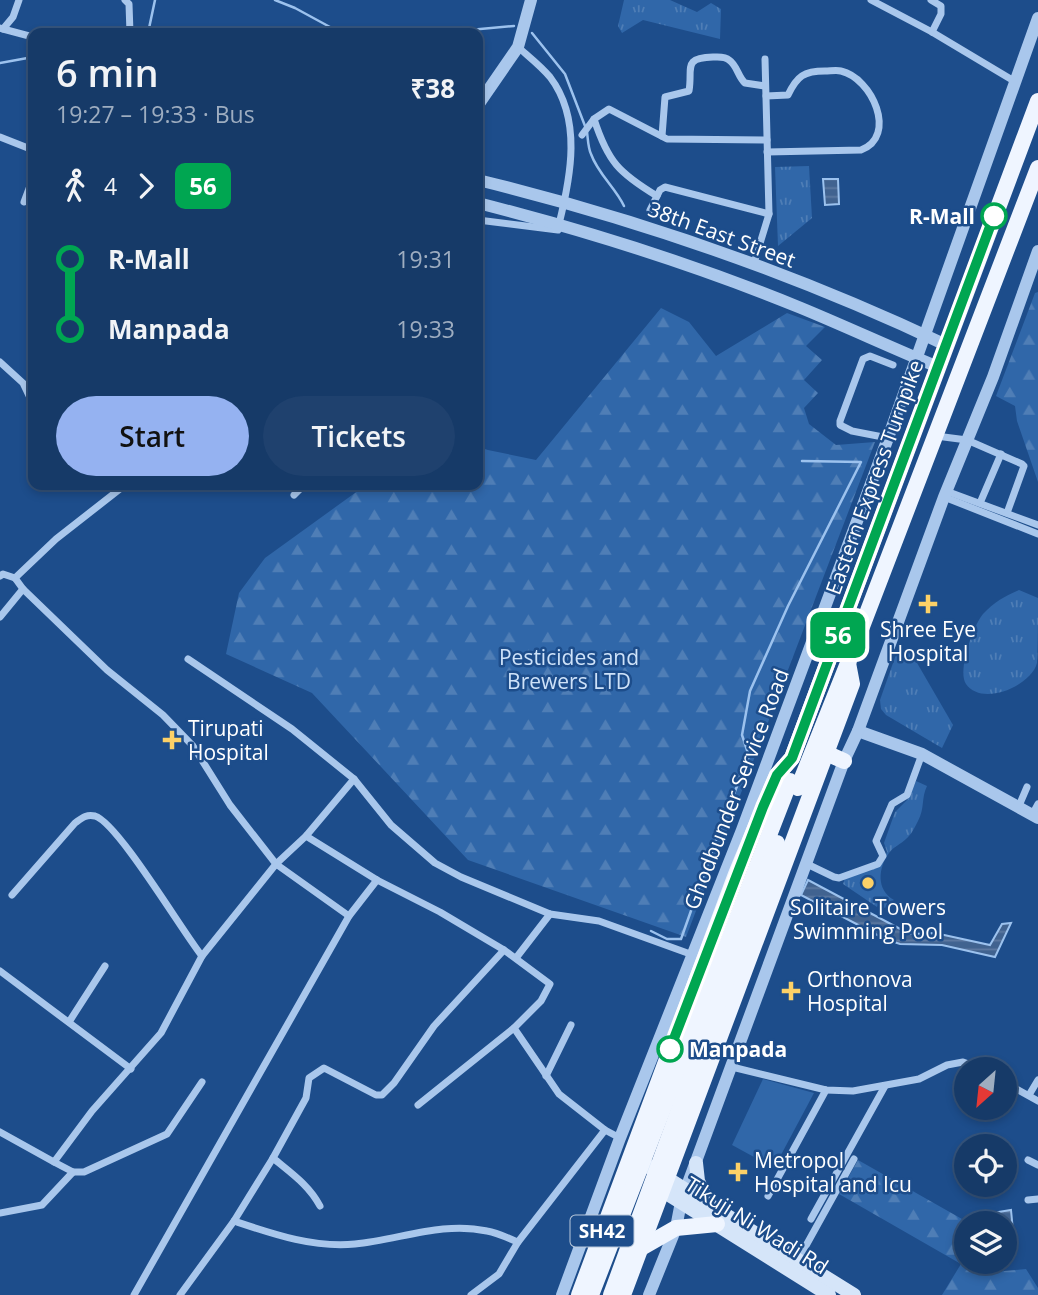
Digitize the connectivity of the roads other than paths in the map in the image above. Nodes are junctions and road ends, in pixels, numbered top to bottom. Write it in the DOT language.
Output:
graph roads {
  1 [pos="19,0"];
  2 [pos="125,0"];
  3 [pos="531,0"];
  4 [pos="872,0"];
  5 [pos="931,0"];
  6 [pos="1038,18"];
  7 [pos="130,28"];
  8 [pos="1,29"];
  9 [pos="932,32"];
  10 [pos="28,36"];
  11 [pos="518,47"];
  12 [pos="765,59"];
  13 [pos="1014,81"];
  14 [pos="765,86"];
  15 [pos="766,96"];
  16 [pos="483,98"];
  17 [pos="1038,101"];
  18 [pos="594,119"];
  19 [pos="582,135"];
  20 [pos="0,136"];
  21 [pos="662,136"];
  22 [pos="767,140"];
  23 [pos="28,148"];
  24 [pos="767,152"];
  25 [pos="1038,168"];
  26 [pos="483,181"];
  27 [pos="28,190"];
  28 [pos="657,196"];
  29 [pos="565,201"];
  30 [pos="23,202"];
  31 [pos="483,204"];
  32 [pos="650,210"];
  33 [pos="769,214"];
  34 [pos="483,220"];
  35 [pos="559,227"];
  36 [pos="1038,251"];
  37 [pos="754,263"];
  38 [pos="808,287"];
  39 [pos="801,308"];
  40 [pos="926,335"];
  41 [pos="946,345"];
  42 [pos="918,359"];
  43 [pos="0,362"];
  44 [pos="893,365"];
  45 [pos="938,367"];
  46 [pos="28,394"];
  47 [pos="936,436"];
  48 [pos="888,438"];
  49 [pos="967,440"];
  50 [pos="1000,454"];
  51 [pos="119,490"];
  52 [pos="299,490"];
  53 [pos="945,494"];
  54 [pos="294,495"];
  55 [pos="981,503"];
  56 [pos="1007,513"];
  57 [pos="1038,525"];
  58 [pos="1038,534"];
  59 [pos="0,576"];
  60 [pos="15,578"];
  61 [pos="23,589"];
  62 [pos="0,617"];
  63 [pos="188,659"];
  64 [pos="848,663"];
  65 [pos="858,731"];
  66 [pos="826,753"];
  67 [pos="922,754"];
  68 [pos="792,758"];
  69 [pos="844,761"];
  70 [pos="354,779"];
  71 [pos="794,785"];
  72 [pos="1027,788"];
  73 [pos="1018,809"];
  74 [pos="1036,812"];
  75 [pos="747,832"];
  76 [pos="306,835"];
  77 [pos="275,864"];
  78 [pos="807,864"];
  79 [pos="377,880"];
  80 [pos="12,895"];
  81 [pos="550,914"];
  82 [pos="349,916"];
  83 [pos="505,950"];
  84 [pos="694,955"];
  85 [pos="202,956"];
  86 [pos="516,958"];
  87 [pos="105,966"];
  88 [pos="0,971"];
  89 [pos="69,1022"];
  90 [pos="571,1025"];
  91 [pos="514,1028"];
  92 [pos="670,1049"];
  93 [pos="708,1064"];
  94 [pos="954,1064"];
  95 [pos="737,1067"];
  96 [pos="131,1069"];
  97 [pos="546,1076"];
  98 [pos="1038,1080"];
  99 [pos="202,1082"];
  100 [pos="885,1086"];
  101 [pos="1017,1089"];
  102 [pos="826,1090"];
  103 [pos="1029,1095"];
  104 [pos="1038,1101"];
  105 [pos="418,1105"];
  106 [pos="605,1130"];
  107 [pos="0,1132"];
  108 [pos="620,1138"];
  109 [pos="273,1158"];
  110 [pos="854,1159"];
  111 [pos="1028,1160"];
  112 [pos="627,1161"];
  113 [pos="54,1162"];
  114 [pos="696,1163"];
  115 [pos="1038,1165"];
  116 [pos="73,1172"];
  117 [pos="664,1184"];
  118 [pos="683,1196"];
  119 [pos="768,1196"];
  120 [pos="1038,1199"];
  121 [pos="1028,1200"];
  122 [pos="710,1205"];
  123 [pos="320,1206"];
  124 [pos="0,1213"];
  125 [pos="811,1219"];
  126 [pos="234,1221"];
  127 [pos="717,1224"];
  128 [pos="676,1228"];
  129 [pos="518,1242"];
  130 [pos="641,1248"];
  131 [pos="798,1260"];
  132 [pos="134,1295"];
  133 [pos="180,1295"];
  134 [pos="471,1295"];
  135 [pos="562,1295"];
  136 [pos="579,1295"];
  137 [pos="591,1295"];
  138 [pos="611,1295"];
  139 [pos="623,1295"];
  140 [pos="649,1295"];
  141 [pos="829,1295"];
  142 [pos="854,1295"];
  1 -- 8 [label="street"];
  2 -- 7 [label="street"];
  3 -- 11 [label="street"];
  4 -- 9 [label="street"];
  5 -- 9 [label="street"];
  6 -- 13 [label="street, Ghodbunder Service Road"];
  8 -- 10 [label="street"];
  9 -- 13 [label="street"];
  11 -- 16 [label="street"];
  11 -- 29 [label="street"];
  12 -- 14 [label="street"];
  13 -- 40 [label="street, Ghodbunder Service Road"];
  14 -- 15 [label="street"];
  14 -- 21 [label="street"];
  15 -- 22 [label="street"];
  15 -- 24 [label="street"];
  17 -- 41 [label="main road, Eastern Express Turnpike / SH42"];
  18 -- 19 [label="street"];
  18 -- 21 [label="street"];
  18 -- 28 [label="street"];
  20 -- 23 [label="street"];
  21 -- 22 [label="street"];
  22 -- 24 [label="street"];
  24 -- 33 [label="street"];
  25 -- 47 [label="main road, Eastern Express Turnpike / SH42"];
  26 -- 29 [label="street, 38th East Street"];
  27 -- 30 [label="street"];
  28 -- 32 [label="street"];
  28 -- 33 [label="street"];
  29 -- 35 [label="street"];
  29 -- 37 [label="street, 38th East Street"];
  31 -- 35 [label="street, 38th East Street"];
  33 -- 37 [label="street"];
  34 -- 35 [label="street"];
  35 -- 39 [label="street, 38th East Street"];
  36 -- 49 [label="street"];
  37 -- 38 [label="street, 38th East Street"];
  38 -- 39 [label="street"];
  38 -- 40 [label="street, 38th East Street"];
  39 -- 42 [label="street, 38th East Street"];
  40 -- 41 [label="street, 38th East Street"];
  40 -- 42 [label="street, Ghodbunder Service Road"];
  41 -- 45 [label="main road, Eastern Express Turnpike / SH42"];
  42 -- 45 [label="street, 38th East Street"];
  42 -- 48 [label="street, Ghodbunder Service Road"];
  43 -- 46 [label="street"];
  44 -- 48 [label="street"];
  45 -- 68 [label="main road, Eastern Express Turnpike / SH42"];
  47 -- 49 [label="street"];
  47 -- 64 [label="main road, Eastern Express Turnpike / SH42"];
  48 -- 75 [label="street, Ghodbunder Service Road"];
  49 -- 50 [label="street"];
  49 -- 53 [label="street"];
  50 -- 55 [label="street"];
  50 -- 56 [label="street"];
  51 -- 60 [label="street"];
  52 -- 54 [label="street"];
  53 -- 55 [label="street"];
  53 -- 58 [label="street"];
  53 -- 65 [label="street"];
  55 -- 56 [label="street"];
  56 -- 57 [label="street"];
  59 -- 60 [label="street"];
  60 -- 61 [label="street"];
  61 -- 62 [label="street"];
  61 -- 77 [label="street"];
  63 -- 70 [label="street"];
  64 -- 66 [label="main road, Eastern Express Turnpike / SH42"];
  64 -- 71 [label="main road"];
  65 -- 67 [label="street"];
  65 -- 69 [label="street"];
  66 -- 69 [label="main road"];
  66 -- 93 [label="main road, Eastern Express Turnpike / SH42"];
  67 -- 73 [label="street"];
  67 -- 78 [label="street"];
  68 -- 71 [label="main road"];
  68 -- 75 [label="main road, Eastern Express Turnpike / SH42"];
  69 -- 78 [label="street"];
  70 -- 76 [label="street"];
  70 -- 81 [label="street"];
  71 -- 137 [label="main road, bridge"];
  71 -- 138 [label="main road, bridge"];
  72 -- 73 [label="street"];
  73 -- 74 [label="street"];
  75 -- 84 [label="street, Ghodbunder Service Road"];
  75 -- 92 [label="main road, Eastern Express Turnpike / SH42"];
  76 -- 77 [label="street"];
  76 -- 79 [label="street"];
  77 -- 82 [label="street"];
  77 -- 85 [label="street"];
  78 -- 95 [label="street"];
  79 -- 82 [label="street"];
  79 -- 83 [label="street"];
  80 -- 85 [label="street"];
  81 -- 84 [label="street"];
  81 -- 86 [label="street"];
  82 -- 132 [label="street"];
  83 -- 86 [label="street"];
  83 -- 109 [label="street"];
  84 -- 108 [label="street, Ghodbunder Service Road"];
  85 -- 96 [label="street"];
  86 -- 91 [label="street"];
  87 -- 89 [label="street"];
  88 -- 89 [label="street"];
  89 -- 96 [label="street"];
  90 -- 97 [label="street"];
  91 -- 97 [label="street"];
  91 -- 105 [label="street"];
  92 -- 93 [label="main road"];
  92 -- 112 [label="main road, Eastern Express Turnpike / SH42"];
  93 -- 117 [label="main road, Eastern Express Turnpike / SH42"];
  94 -- 100 [label="street"];
  95 -- 102 [label="street"];
  95 -- 114 [label="street"];
  96 -- 113 [label="street"];
  97 -- 106 [label="street"];
  98 -- 103 [label="street"];
  99 -- 116 [label="street"];
  100 -- 102 [label="street"];
  100 -- 125 [label="street"];
  101 -- 103 [label="street"];
  102 -- 119 [label="street"];
  103 -- 104 [label="street"];
  106 -- 108 [label="street"];
  106 -- 129 [label="street"];
  107 -- 113 [label="street"];
  108 -- 135 [label="street, Ghodbunder Service Road"];
  109 -- 123 [label="street"];
  109 -- 126 [label="street"];
  110 -- 131 [label="street"];
  111 -- 115 [label="street"];
  112 -- 117 [label="main road, Tikuji Ni Wadi Rd"];
  112 -- 136 [label="main road, Eastern Express Turnpike / SH42"];
  113 -- 116 [label="street"];
  114 -- 118 [label="street"];
  114 -- 122 [label="main road"];
  116 -- 124 [label="street"];
  117 -- 118 [label="main road, Tikuji Ni Wadi Rd"];
  117 -- 130 [label="main road, Eastern Express Turnpike / SH42"];
  118 -- 122 [label="main road, Tikuji Ni Wadi Rd"];
  118 -- 127 [label="main road, Tikuji Ni Wadi Rd"];
  118 -- 128 [label="street"];
  120 -- 121 [label="street"];
  122 -- 131 [label="main road, Tikuji Ni Wadi Rd"];
  126 -- 129 [label="street"];
  126 -- 133 [label="street"];
  127 -- 128 [label="main road"];
  127 -- 141 [label="main road, Tikuji Ni Wadi Rd"];
  128 -- 130 [label="main road"];
  128 -- 140 [label="street"];
  129 -- 134 [label="street"];
  130 -- 139 [label="main road, Eastern Express Turnpike / SH42"];
  131 -- 142 [label="main road, Tikuji Ni Wadi Rd"];
}
